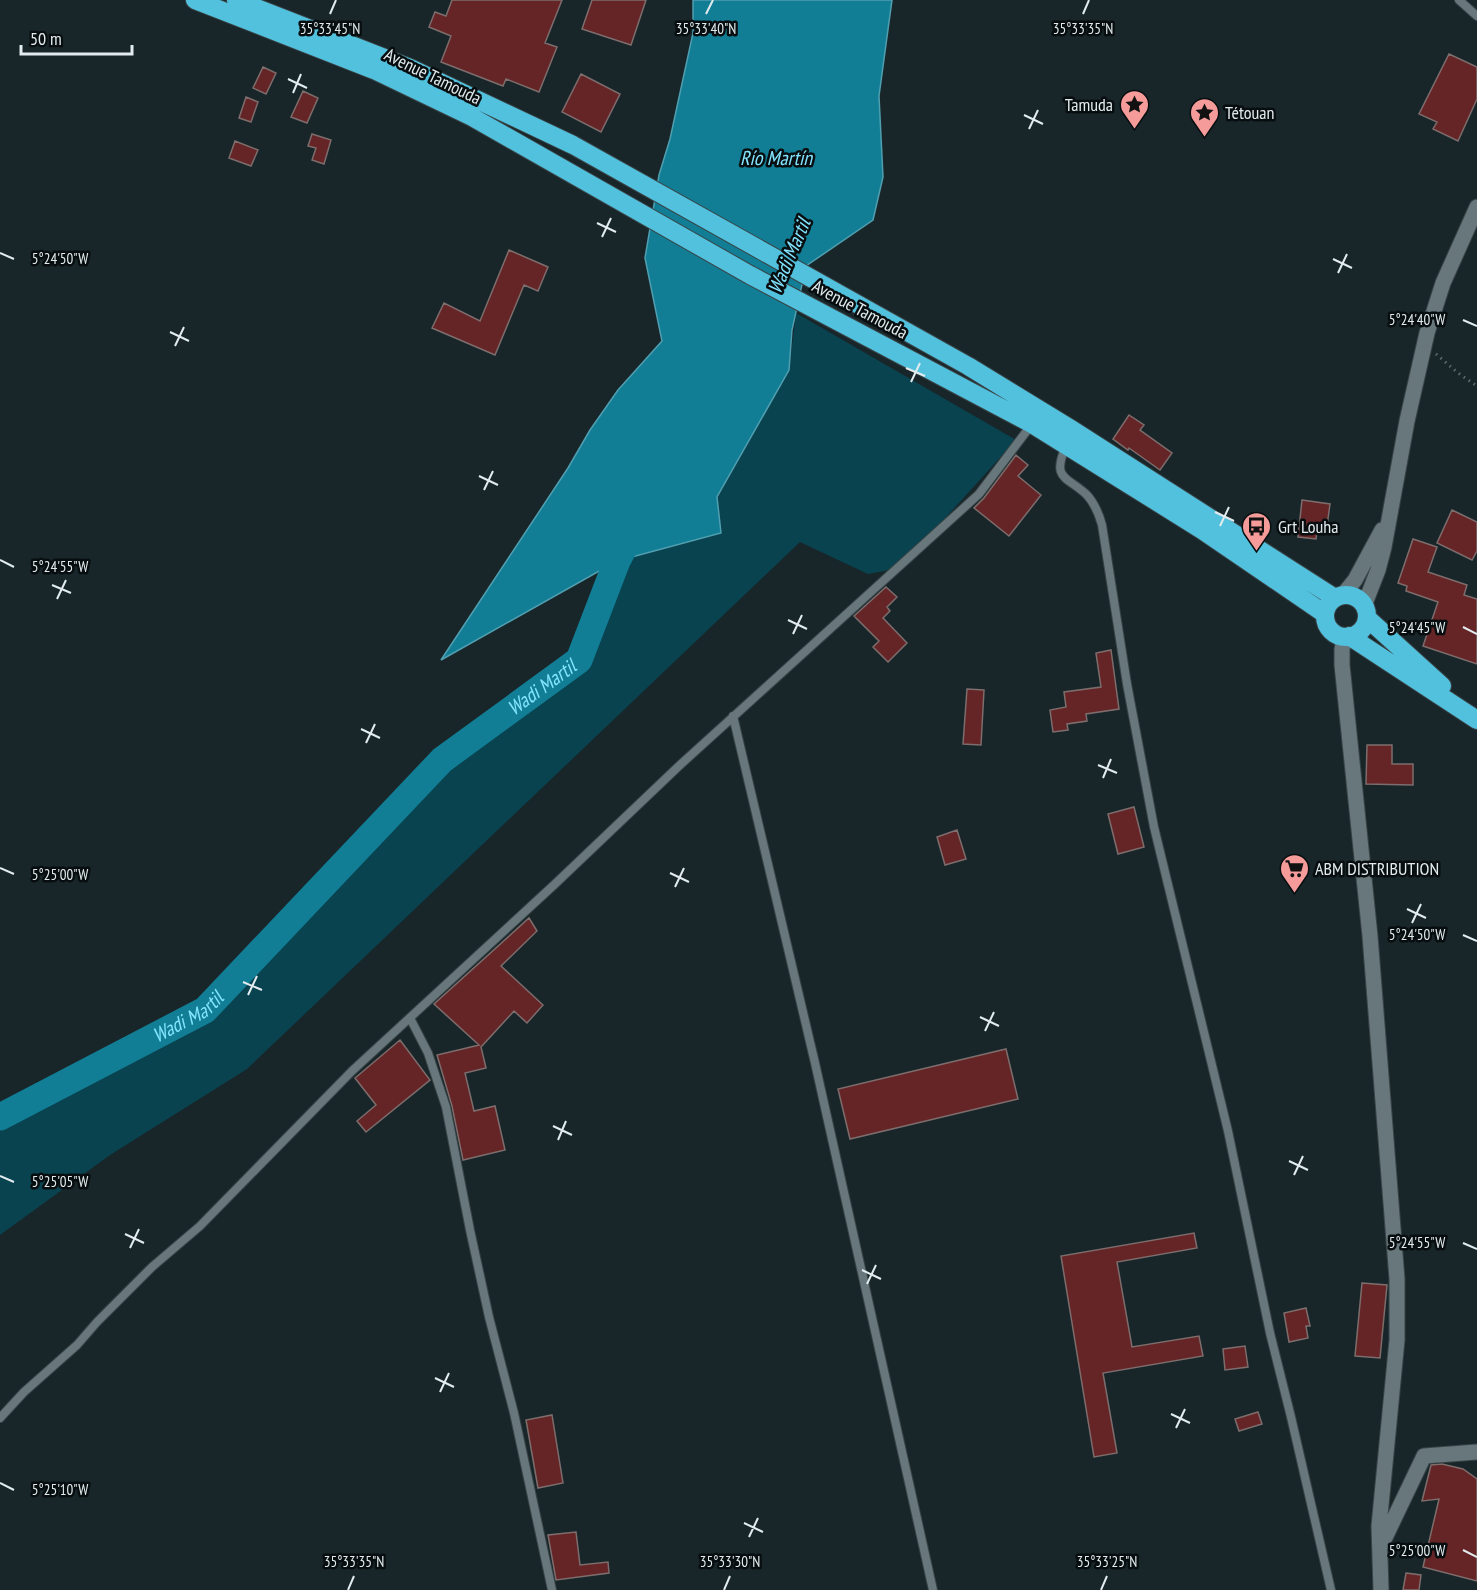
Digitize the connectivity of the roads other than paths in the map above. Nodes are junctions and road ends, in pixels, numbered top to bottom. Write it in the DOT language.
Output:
graph roads {
  1 [pos="195,0"];
  2 [pos="236,0"];
  3 [pos="1460,0"];
  4 [pos="1477,16"];
  5 [pos="1477,207"];
  6 [pos="1032,424"];
  7 [pos="1066,447"];
  8 [pos="1391,514"];
  9 [pos="1334,602"];
  10 [pos="1365,612"];
  11 [pos="1342,639"];
  12 [pos="733,716"];
  13 [pos="1477,719"];
  14 [pos="410,1018"];
  15 [pos="0,1418"];
  16 [pos="1477,1452"];
  17 [pos="1380,1548"];
  18 [pos="552,1590"];
  19 [pos="933,1590"];
  20 [pos="1331,1590"];
  21 [pos="1382,1590"];
  1 -- 6 [label="highway, Avenue Tamouda"];
  2 -- 9 [label="highway, Avenue Tamouda"];
  3 -- 4 [label="lane"];
  5 -- 8 [label="street"];
  6 -- 7 [label="highway, Avenue Tamouda"];
  6 -- 12 [label="lane"];
  7 -- 9 [label="highway, Avenue Tamouda"];
  7 -- 20 [label="lane"];
  8 -- 9 [label="street"];
  8 -- 10 [label="street"];
  9 -- 10 [label="highway"];
  9 -- 11 [label="highway"];
  10 -- 11 [label="highway"];
  10 -- 13 [label="highway"];
  11 -- 13 [label="highway"];
  11 -- 17 [label="street"];
  12 -- 14 [label="lane"];
  12 -- 19 [label="lane"];
  14 -- 15 [label="lane"];
  14 -- 18 [label="lane"];
  16 -- 17 [label="street"];
  17 -- 21 [label="street"];
}
